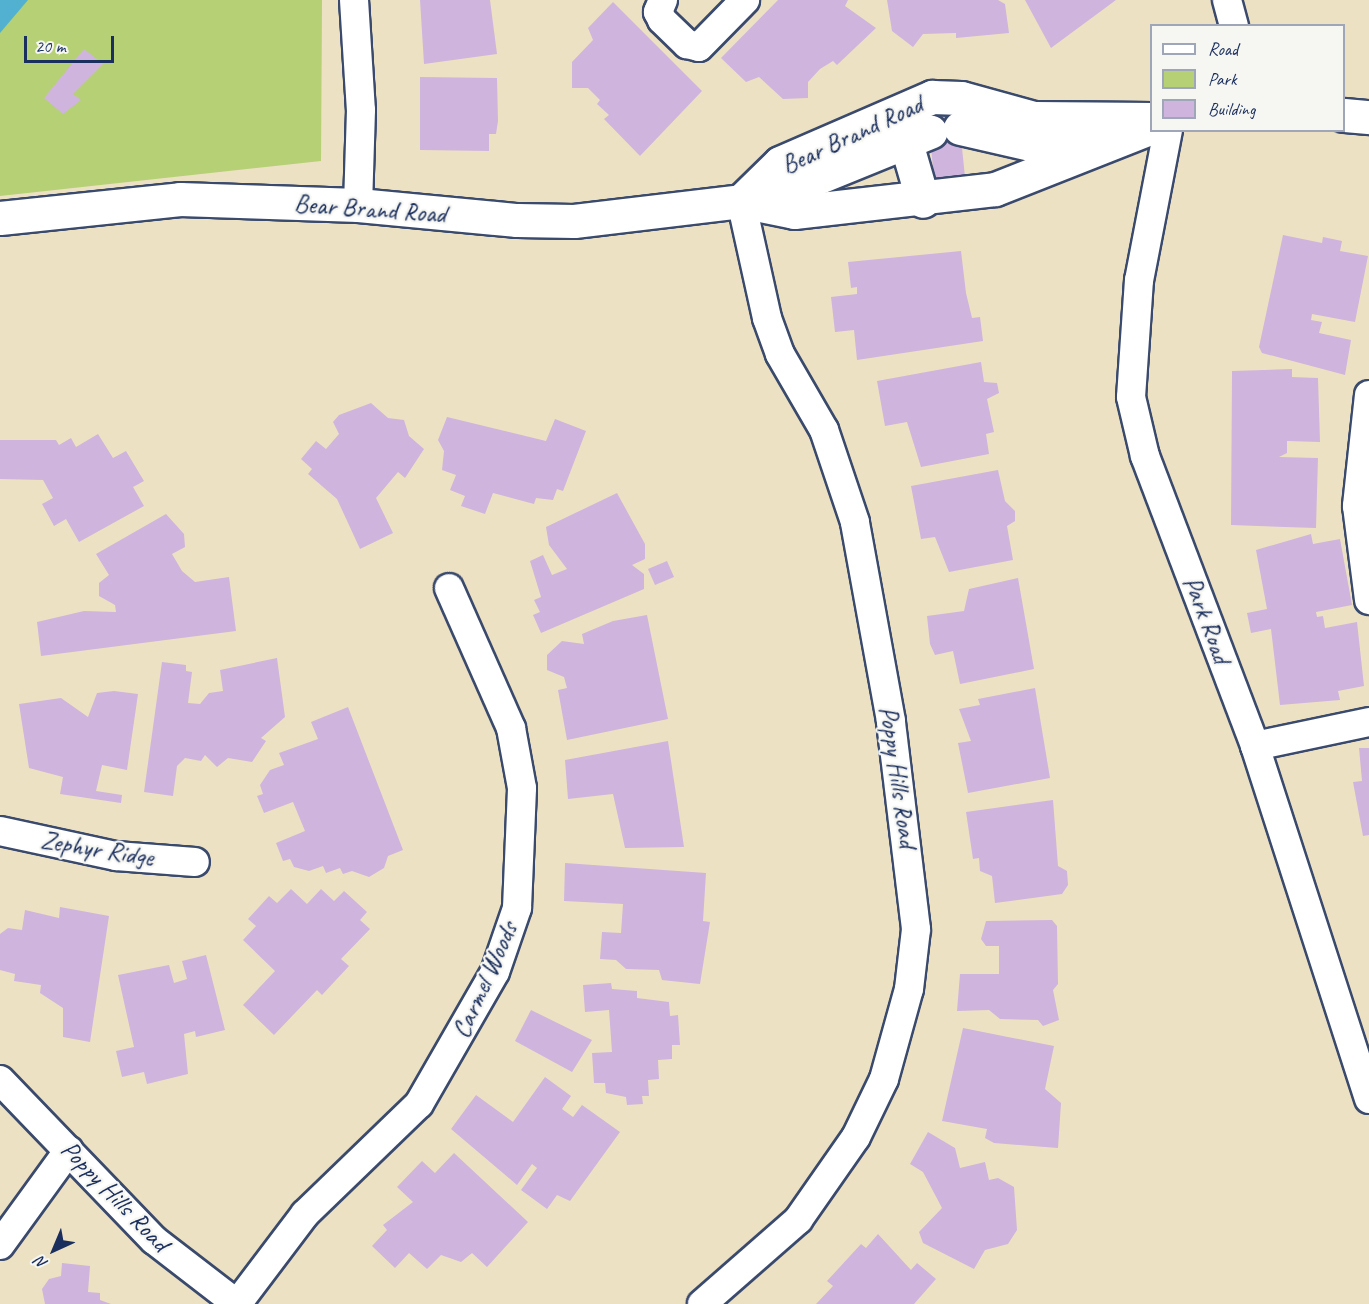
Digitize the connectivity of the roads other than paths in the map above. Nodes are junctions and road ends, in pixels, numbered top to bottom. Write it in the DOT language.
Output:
graph roads {
  1 [pos="354,0"];
  2 [pos="663,0"];
  3 [pos="745,0"];
  4 [pos="1227,0"];
  5 [pos="1233,24"];
  6 [pos="897,112"];
  7 [pos="1345,115"];
  8 [pos="1369,117"];
  9 [pos="1150,119"];
  10 [pos="1108,120"];
  11 [pos="1150,128"];
  12 [pos="1168,132"];
  13 [pos="932,134"];
  14 [pos="741,201"];
  15 [pos="923,201"];
  16 [pos="358,205"];
  17 [pos="0,218"];
  18 [pos="1369,395"];
  19 [pos="449,588"];
  20 [pos="1369,600"];
  21 [pos="1369,722"];
  22 [pos="1255,746"];
  23 [pos="0,831"];
  24 [pos="195,862"];
  25 [pos="0,1080"];
  26 [pos="1369,1099"];
  27 [pos="69,1150"];
  28 [pos="0,1245"];
  29 [pos="237,1304"];
  30 [pos="702,1304"];
  1 -- 16 [label="street"];
  2 -- 3 [label="street"];
  4 -- 5 [label="street"];
  6 -- 10 [label="street, Bear Brand Road"];
  6 -- 13 [label="street"];
  6 -- 14 [label="street, Bear Brand Road"];
  7 -- 8 [label="street"];
  9 -- 10 [label="street, Bear Brand Road"];
  10 -- 13 [label="street"];
  11 -- 15 [label="street, Bear Brand Road"];
  12 -- 22 [label="street, Park Road"];
  13 -- 14 [label="street"];
  13 -- 15 [label="street"];
  14 -- 15 [label="street, Bear Brand Road"];
  14 -- 16 [label="street, Bear Brand Road"];
  14 -- 30 [label="street, Poppy Hills Road"];
  16 -- 17 [label="street, Bear Brand Road"];
  18 -- 20 [label="street"];
  19 -- 29 [label="street, Carmel Woods"];
  21 -- 22 [label="street"];
  22 -- 26 [label="street, Park Road"];
  23 -- 24 [label="street, Zephyr Ridge"];
  25 -- 27 [label="street, Poppy Hills Road"];
  27 -- 28 [label="street"];
  27 -- 29 [label="street, Poppy Hills Road"];
}
